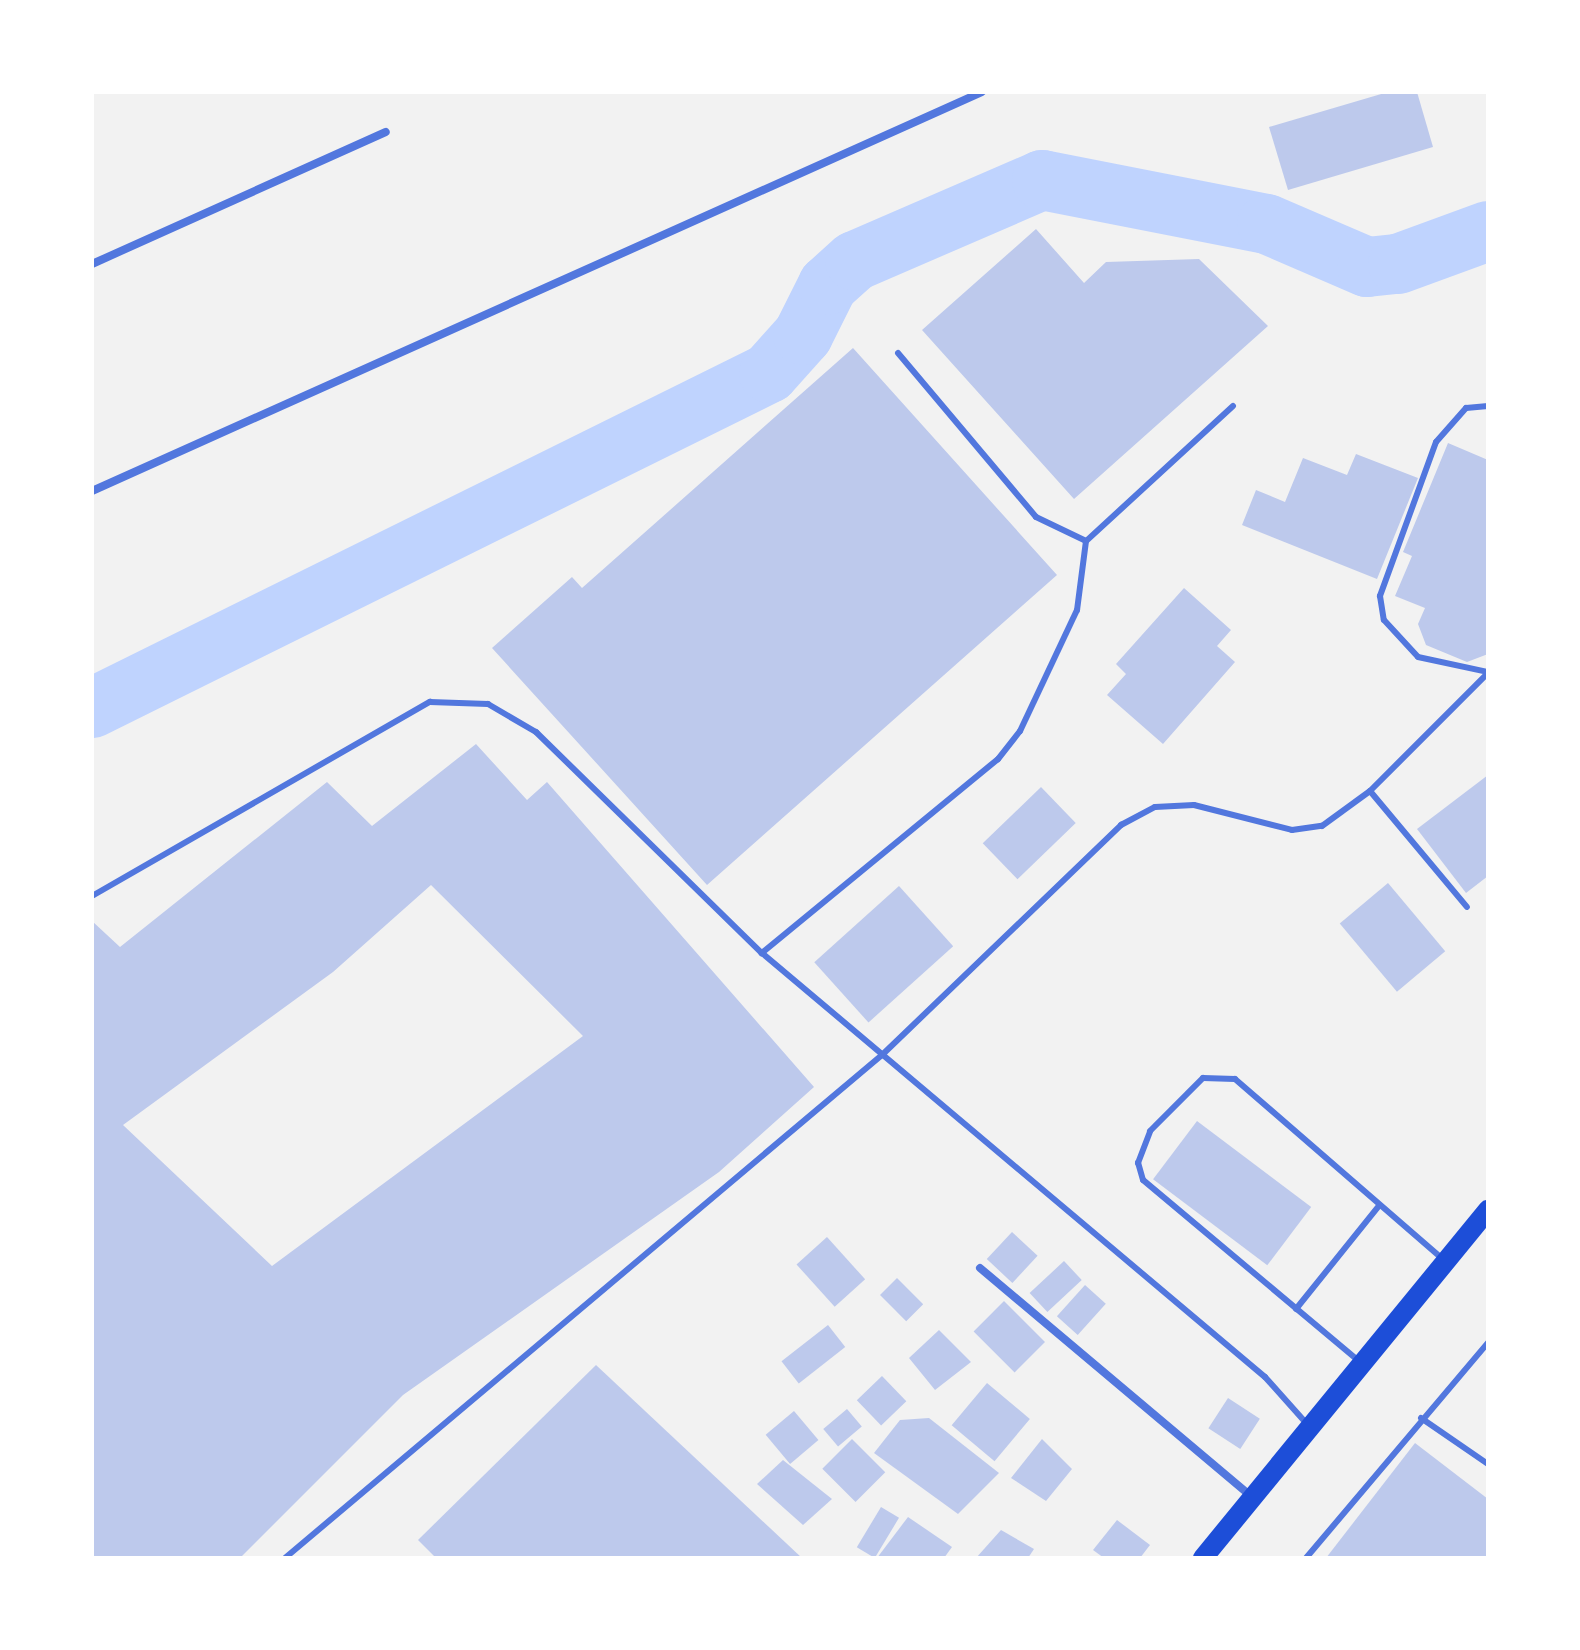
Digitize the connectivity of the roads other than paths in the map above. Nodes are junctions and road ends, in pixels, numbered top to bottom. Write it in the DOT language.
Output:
graph roads {
  1 [pos="982,92"];
  2 [pos="386,132"];
  3 [pos="92,264"];
  4 [pos="898,353"];
  5 [pos="1233,406"];
  6 [pos="1488,406"];
  7 [pos="92,491"];
  8 [pos="1086,541"];
  9 [pos="1488,673"];
  10 [pos="1370,791"];
  11 [pos="92,896"];
  12 [pos="1467,907"];
  13 [pos="762,953"];
  14 [pos="882,1055"];
  15 [pos="1378,1207"];
  16 [pos="1488,1210"];
  17 [pos="1445,1260"];
  18 [pos="980,1268"];
  19 [pos="1296,1309"];
  20 [pos="1488,1343"];
  21 [pos="1361,1362"];
  22 [pos="1421,1418"];
  23 [pos="1309,1426"];
  24 [pos="1488,1464"];
  25 [pos="1252,1497"];
  26 [pos="285,1558"];
  27 [pos="1203,1558"];
  28 [pos="1306,1558"];
  1 -- 7 [label="street"];
  2 -- 3 [label="street"];
  4 -- 8 [label="lane"];
  5 -- 8 [label="lane"];
  6 -- 9 [label="lane"];
  8 -- 13 [label="lane"];
  9 -- 10 [label="lane"];
  10 -- 12 [label="lane"];
  10 -- 14 [label="lane"];
  11 -- 13 [label="lane"];
  13 -- 14 [label="lane"];
  14 -- 23 [label="lane"];
  14 -- 26 [label="lane"];
  15 -- 17 [label="lane"];
  15 -- 19 [label="lane"];
  15 -- 19 [label="lane"];
  16 -- 17 [label="main road"];
  17 -- 21 [label="main road"];
  18 -- 25 [label="street"];
  19 -- 21 [label="lane"];
  20 -- 22 [label="lane"];
  21 -- 23 [label="main road"];
  22 -- 24 [label="lane"];
  22 -- 28 [label="lane"];
  23 -- 25 [label="main road"];
  25 -- 27 [label="main road"];
}
